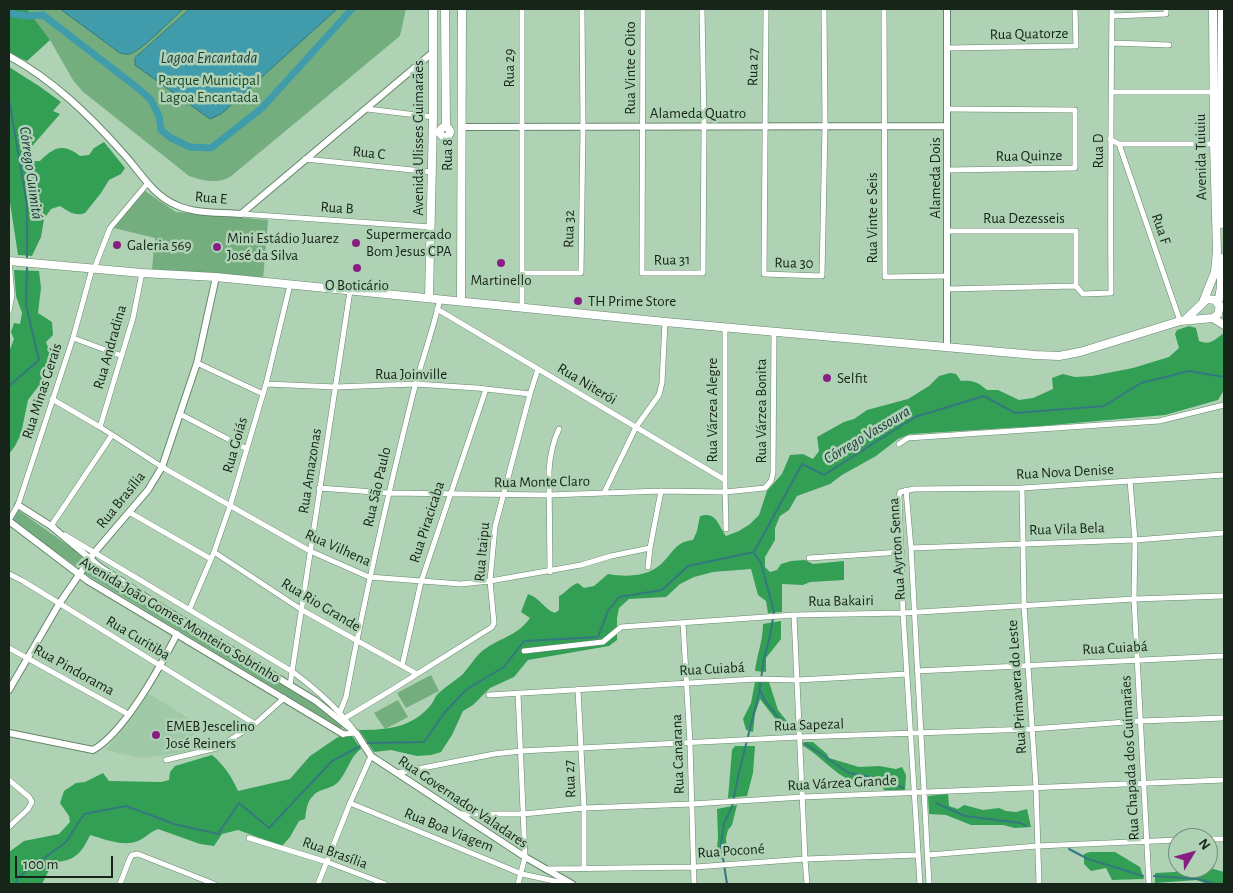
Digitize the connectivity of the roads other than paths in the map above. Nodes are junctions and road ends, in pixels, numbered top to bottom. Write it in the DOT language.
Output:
graph roads {
  1 [pos="433,9"];
  2 [pos="445,9"];
  3 [pos="462,9"];
  4 [pos="522,9"];
  5 [pos="582,9"];
  6 [pos="642,9"];
  7 [pos="702,9"];
  8 [pos="766,9"];
  9 [pos="824,9"];
  10 [pos="884,9"];
  11 [pos="947,9"];
  12 [pos="1075,9"];
  13 [pos="1112,9"];
  14 [pos="1213,9"];
  15 [pos="1222,9"];
  16 [pos="1166,12"];
  17 [pos="1112,16"];
  18 [pos="1213,40"];
  19 [pos="1223,40"];
  20 [pos="1113,43"];
  21 [pos="1169,45"];
  22 [pos="947,48"];
  23 [pos="432,53"];
  24 [pos="9,56"];
  25 [pos="1220,91"];
  26 [pos="1112,92"];
  27 [pos="367,109"];
  28 [pos="947,109"];
  29 [pos="433,117"];
  30 [pos="643,126"];
  31 [pos="704,126"];
  32 [pos="765,126"];
  33 [pos="825,126"];
  34 [pos="884,126"];
  35 [pos="947,126"];
  36 [pos="461,127"];
  37 [pos="522,127"];
  38 [pos="583,127"];
  39 [pos="442,129"];
  40 [pos="1110,139"];
  41 [pos="1119,144"];
  42 [pos="1220,144"];
  43 [pos="304,159"];
  44 [pos="947,170"];
  45 [pos="432,172"];
  46 [pos="147,184"];
  47 [pos="240,214"];
  48 [pos="431,227"];
  49 [pos="947,231"];
  50 [pos="12,261"];
  51 [pos="93,269"];
  52 [pos="142,273"];
  53 [pos="522,273"];
  54 [pos="947,276"];
  55 [pos="216,277"];
  56 [pos="290,285"];
  57 [pos="1076,286"];
  58 [pos="947,289"];
  59 [pos="350,291"];
  60 [pos="429,298"];
  61 [pos="440,298"];
  62 [pos="460,301"];
  63 [pos="1202,303"];
  64 [pos="1221,306"];
  65 [pos="522,308"];
  66 [pos="437,309"];
  67 [pos="9,311"];
  68 [pos="1210,318"];
  69 [pos="1182,321"];
  70 [pos="665,322"];
  71 [pos="1224,325"];
  72 [pos="725,328"];
  73 [pos="774,332"];
  74 [pos="73,338"];
  75 [pos="948,347"];
  76 [pos="122,356"];
  77 [pos="197,363"];
  78 [pos="538,369"];
  79 [pos="266,384"];
  80 [pos="415,384"];
  81 [pos="336,387"];
  82 [pos="486,389"];
  83 [pos="263,394"];
  84 [pos="530,394"];
  85 [pos="52,399"];
  86 [pos="1224,405"];
  87 [pos="180,414"];
  88 [pos="100,427"];
  89 [pos="636,427"];
  90 [pos="559,429"];
  91 [pos="112,435"];
  92 [pos="898,444"];
  93 [pos="247,449"];
  94 [pos="162,467"];
  95 [pos="1224,475"];
  96 [pos="724,480"];
  97 [pos="1130,481"];
  98 [pos="319,488"];
  99 [pos="765,488"];
  100 [pos="1022,488"];
  101 [pos="906,490"];
  102 [pos="662,491"];
  103 [pos="725,492"];
  104 [pos="388,493"];
  105 [pos="604,493"];
  106 [pos="450,494"];
  107 [pos="503,495"];
  108 [pos="548,495"];
  109 [pos="18,505"];
  110 [pos="230,506"];
  111 [pos="129,512"];
  112 [pos="9,520"];
  113 [pos="51,526"];
  114 [pos="726,529"];
  115 [pos="1224,534"];
  116 [pos="1136,540"];
  117 [pos="1024,544"];
  118 [pos="650,548"];
  119 [pos="911,548"];
  120 [pos="310,551"];
  121 [pos="214,552"];
  122 [pos="902,552"];
  123 [pos="92,556"];
  124 [pos="809,558"];
  125 [pos="211,559"];
  126 [pos="648,567"];
  127 [pos="550,572"];
  128 [pos="9,574"];
  129 [pos="79,574"];
  130 [pos="369,577"];
  131 [pos="490,581"];
  132 [pos="420,582"];
  133 [pos="1224,596"];
  134 [pos="1134,599"];
  135 [pos="59,604"];
  136 [pos="1024,606"];
  137 [pos="190,608"];
  138 [pos="302,610"];
  139 [pos="903,612"];
  140 [pos="913,612"];
  141 [pos="794,615"];
  142 [pos="684,623"];
  143 [pos="176,634"];
  144 [pos="356,641"];
  145 [pos="9,648"];
  146 [pos="524,651"];
  147 [pos="1224,656"];
  148 [pos="27,659"];
  149 [pos="1138,659"];
  150 [pos="161,666"];
  151 [pos="402,666"];
  152 [pos="1029,666"];
  153 [pos="293,672"];
  154 [pos="918,672"];
  155 [pos="417,674"];
  156 [pos="907,674"];
  157 [pos="797,680"];
  158 [pos="687,683"];
  159 [pos="290,685"];
  160 [pos="578,689"];
  161 [pos="9,690"];
  162 [pos="518,693"];
  163 [pos="489,695"];
  164 [pos="284,698"];
  165 [pos="340,712"];
  166 [pos="128,714"];
  167 [pos="345,718"];
  168 [pos="1224,718"];
  169 [pos="1140,722"];
  170 [pos="255,724"];
  171 [pos="1031,729"];
  172 [pos="9,733"];
  173 [pos="356,733"];
  174 [pos="921,733"];
  175 [pos="343,734"];
  176 [pos="911,734"];
  177 [pos="800,737"];
  178 [pos="690,743"];
  179 [pos="580,749"];
  180 [pos="521,751"];
  181 [pos="371,756"];
  182 [pos="166,760"];
  183 [pos="397,773"];
  184 [pos="9,780"];
  185 [pos="1224,780"];
  186 [pos="1144,783"];
  187 [pos="1036,786"];
  188 [pos="914,792"];
  189 [pos="924,792"];
  190 [pos="803,797"];
  191 [pos="350,804"];
  192 [pos="692,804"];
  193 [pos="584,808"];
  194 [pos="461,814"];
  195 [pos="523,814"];
  196 [pos="9,827"];
  197 [pos="249,838"];
  198 [pos="1147,840"];
  199 [pos="1168,840"];
  200 [pos="1038,846"];
  201 [pos="928,854"];
  202 [pos="918,856"];
  203 [pos="525,857"];
  204 [pos="805,859"];
  205 [pos="327,862"];
  206 [pos="695,867"];
  207 [pos="584,868"];
  208 [pos="546,869"];
  209 [pos="522,874"];
  210 [pos="120,884"];
  211 [pos="214,884"];
  212 [pos="318,884"];
  213 [pos="385,884"];
  214 [pos="518,884"];
  215 [pos="568,884"];
  216 [pos="572,884"];
  217 [pos="694,884"];
  218 [pos="807,884"];
  219 [pos="920,884"];
  220 [pos="929,884"];
  221 [pos="1039,884"];
  222 [pos="1149,884"];
  1 -- 23 [label="main road, Avenida Ulisses Guimarães"];
  2 -- 39 [label="main road, Avenida Ulisses Guimarães"];
  3 -- 36 [label="main road, Rua 8"];
  4 -- 37 [label="street, Rua 29"];
  5 -- 38 [label="street"];
  6 -- 30 [label="street, Rua Vinte e Oito"];
  7 -- 31 [label="street"];
  8 -- 32 [label="street, Rua 27"];
  9 -- 33 [label="street"];
  10 -- 34 [label="street"];
  11 -- 22 [label="street, Alameda Dois"];
  12 -- 22 [label="street, Rua Quatorze"];
  13 -- 17 [label="street, Rua D"];
  14 -- 18 [label="main road, Avenida Tuiuiu"];
  15 -- 19 [label="main road, Avenida Tuiuiu"];
  16 -- 17 [label="street"];
  17 -- 20 [label="street, Rua D"];
  18 -- 19 [label="street"];
  18 -- 25 [label="main road, Avenida Tuiuiu"];
  19 -- 25 [label="main road, Avenida Tuiuiu"];
  20 -- 21 [label="street"];
  20 -- 26 [label="street, Rua D"];
  22 -- 28 [label="street, Alameda Dois"];
  23 -- 27 [label="street, Rua E"];
  23 -- 29 [label="main road, Avenida Ulisses Guimarães"];
  24 -- 46 [label="street, Rua E"];
  25 -- 26 [label="street"];
  25 -- 42 [label="main road, Avenida Tuiuiu"];
  26 -- 40 [label="street, Rua D"];
  27 -- 29 [label="street"];
  27 -- 43 [label="street, Rua E"];
  28 -- 35 [label="street, Alameda Dois"];
  28 -- 44 [label="street, Rua Quinze"];
  29 -- 39 [label="main road, Avenida Ulisses Guimarães"];
  30 -- 31 [label="street, Alameda Quatro"];
  30 -- 31 [label="street, Rua 31"];
  30 -- 38 [label="street, Alameda Quatro"];
  31 -- 32 [label="street, Alameda Quatro"];
  32 -- 33 [label="street, Alameda Quatro"];
  32 -- 33 [label="street, Rua 30"];
  33 -- 34 [label="street, Alameda Quatro"];
  34 -- 35 [label="street, Alameda Quatro"];
  34 -- 54 [label="street, Rua Vinte e Seis"];
  35 -- 44 [label="street, Alameda Dois"];
  36 -- 37 [label="street, Alameda Quatro"];
  36 -- 39 [label="main road, Alameda Quatro"];
  36 -- 62 [label="main road, Rua 8"];
  37 -- 38 [label="street, Alameda Quatro"];
  37 -- 53 [label="street"];
  38 -- 53 [label="street, Rua 32"];
  39 -- 45 [label="main road, Avenida Ulisses Guimarães"];
  40 -- 41 [label="street"];
  40 -- 57 [label="street, Rua D"];
  41 -- 42 [label="street"];
  41 -- 69 [label="street, Rua F"];
  42 -- 63 [label="main road, Avenida Tuiuiu"];
  42 -- 64 [label="main road, Avenida Tuiuiu"];
  43 -- 45 [label="street, Rua C"];
  43 -- 47 [label="street, Rua E"];
  44 -- 49 [label="street, Alameda Dois"];
  45 -- 48 [label="main road, Avenida Ulisses Guimarães"];
  46 -- 47 [label="street, Rua E"];
  46 -- 51 [label="street, Rua Minas Gerais"];
  47 -- 48 [label="street, Rua B"];
  48 -- 60 [label="main road, Avenida Ulisses Guimarães"];
  49 -- 54 [label="street, Alameda Dois"];
  49 -- 57 [label="street, Rua Dezesseis"];
  50 -- 51 [label="main road"];
  50 -- 67 [label="street"];
  51 -- 52 [label="main road"];
  51 -- 74 [label="street, Rua Minas Gerais"];
  52 -- 55 [label="main road"];
  52 -- 76 [label="street, Rua Andradina"];
  53 -- 65 [label="street"];
  54 -- 58 [label="street, Alameda Dois"];
  55 -- 56 [label="main road"];
  55 -- 77 [label="street, Rua Brasília"];
  56 -- 59 [label="main road"];
  56 -- 79 [label="street, Rua Goiás"];
  57 -- 58 [label="street"];
  58 -- 75 [label="street, Alameda Dois"];
  59 -- 60 [label="main road"];
  59 -- 81 [label="street, Rua Amazonas"];
  60 -- 61 [label="main road"];
  61 -- 62 [label="main road"];
  61 -- 66 [label="street, Rua São Paulo"];
  62 -- 65 [label="main road"];
  63 -- 64 [label="main road"];
  63 -- 68 [label="main road"];
  63 -- 69 [label="main road"];
  64 -- 68 [label="main road"];
  65 -- 70 [label="main road"];
  66 -- 78 [label="street, Rua Niterói"];
  66 -- 80 [label="street, Rua São Paulo"];
  68 -- 69 [label="main road"];
  68 -- 71 [label="main road"];
  69 -- 75 [label="main road"];
  70 -- 72 [label="main road"];
  70 -- 89 [label="street"];
  72 -- 73 [label="main road"];
  72 -- 96 [label="street, Rua Várzea Alegre"];
  73 -- 75 [label="main road"];
  73 -- 99 [label="street, Rua Várzea Bonita"];
  74 -- 76 [label="street"];
  74 -- 85 [label="street, Rua Minas Gerais"];
  76 -- 88 [label="street, Rua Andradina"];
  77 -- 83 [label="street"];
  77 -- 87 [label="street, Rua Brasília"];
  78 -- 84 [label="street"];
  78 -- 89 [label="street, Rua Niterói"];
  79 -- 81 [label="street, Rua Joinville"];
  79 -- 83 [label="street, Rua Goiás"];
  80 -- 81 [label="street, Rua Joinville"];
  80 -- 82 [label="street, Rua Joinville"];
  80 -- 104 [label="street, Rua São Paulo"];
  81 -- 98 [label="street, Rua Amazonas"];
  82 -- 84 [label="street, Rua Joinville"];
  82 -- 106 [label="street, Rua Piracicaba"];
  83 -- 93 [label="street, Rua Goiás"];
  84 -- 107 [label="street, Rua Itaipu"];
  85 -- 88 [label="street, Rua Vilhena"];
  85 -- 109 [label="street, Rua Minas Gerais"];
  86 -- 92 [label="street"];
  87 -- 93 [label="street"];
  87 -- 94 [label="street, Rua Brasília"];
  88 -- 91 [label="street, Rua Vilhena"];
  89 -- 96 [label="street, Rua Niterói"];
  89 -- 105 [label="street"];
  90 -- 108 [label="street"];
  91 -- 94 [label="street, Rua Vilhena"];
  91 -- 113 [label="street"];
  93 -- 110 [label="street, Rua Goiás"];
  94 -- 110 [label="street, Rua Vilhena"];
  94 -- 111 [label="street, Rua Brasília"];
  95 -- 97 [label="street, Rua Nova Denise"];
  96 -- 103 [label="street, Rua Várzea Alegre"];
  97 -- 100 [label="street, Rua Nova Denise"];
  97 -- 116 [label="street, Rua Chapada dos Guimarães"];
  98 -- 104 [label="street, Rua Monte Claro"];
  98 -- 120 [label="street, Rua Amazonas"];
  99 -- 103 [label="street, Rua Monte Claro"];
  100 -- 101 [label="street, Rua Nova Denise"];
  100 -- 117 [label="street, Rua Primavera do Leste"];
  101 -- 119 [label="street, Rua Ayrton Senna"];
  101 -- 122 [label="street, Rua Ayrton Senna"];
  102 -- 103 [label="street, Rua Monte Claro"];
  102 -- 105 [label="street, Rua Monte Claro"];
  102 -- 118 [label="street"];
  103 -- 114 [label="street, Rua Várzea Alegre"];
  104 -- 106 [label="street, Rua Monte Claro"];
  104 -- 130 [label="street, Rua São Paulo"];
  105 -- 108 [label="street, Rua Monte Claro"];
  106 -- 107 [label="street, Rua Monte Claro"];
  106 -- 132 [label="street, Rua Piracicaba"];
  107 -- 108 [label="street, Rua Monte Claro"];
  107 -- 131 [label="street, Rua Itaipu"];
  108 -- 127 [label="street"];
  109 -- 112 [label="street, Rua Minas Gerais"];
  109 -- 113 [label="street, Avenida João Gomes Monteiro Sobrinho"];
  110 -- 120 [label="street, Rua Vilhena"];
  110 -- 121 [label="street, Rua Goiás"];
  111 -- 123 [label="street, Rua Brasília"];
  111 -- 125 [label="street"];
  112 -- 129 [label="street, Avenida João Gomes Monteiro Sobrinho"];
  113 -- 123 [label="street, Avenida João Gomes Monteiro Sobrinho"];
  115 -- 116 [label="street, Rua Vila Bela"];
  116 -- 117 [label="street, Rua Vila Bela"];
  116 -- 134 [label="street, Rua Chapada dos Guimarães"];
  117 -- 119 [label="street, Rua Vila Bela"];
  117 -- 136 [label="street, Rua Primavera do Leste"];
  118 -- 126 [label="street"];
  118 -- 127 [label="street, Rua Vilhena"];
  119 -- 140 [label="street, Rua Ayrton Senna"];
  120 -- 130 [label="street, Rua Vilhena"];
  120 -- 138 [label="street, Rua Amazonas"];
  121 -- 125 [label="street, Rua Goiás"];
  121 -- 138 [label="street, Rua Rio Grande"];
  122 -- 124 [label="street"];
  122 -- 139 [label="street, Rua Ayrton Senna"];
  123 -- 129 [label="street, Rua Brasília"];
  123 -- 137 [label="street, Avenida João Gomes Monteiro Sobrinho"];
  123 -- 159 [label="street, Avenida João Gomes Monteiro Sobrinho"];
  125 -- 137 [label="street, Rua Goiás"];
  127 -- 131 [label="street, Rua Vilhena"];
  128 -- 135 [label="street, Rua Curitiba"];
  129 -- 135 [label="street, Rua Brasília"];
  129 -- 143 [label="street, Avenida João Gomes Monteiro Sobrinho"];
  130 -- 132 [label="street, Rua Vilhena"];
  130 -- 144 [label="street, Rua São Paulo"];
  131 -- 132 [label="street, Rua Vilhena"];
  131 -- 155 [label="street, Rua Itaipu"];
  132 -- 151 [label="street, Rua Piracicaba"];
  133 -- 134 [label="street, Rua Bakairi"];
  134 -- 136 [label="street, Rua Bakairi"];
  134 -- 149 [label="street, Rua Chapada dos Guimarães"];
  135 -- 148 [label="street, Rua Brasília"];
  135 -- 150 [label="street, Rua Curitiba"];
  136 -- 140 [label="street, Rua Bakairi"];
  136 -- 152 [label="street, Rua Primavera do Leste"];
  137 -- 153 [label="street, Avenida João Gomes Monteiro Sobrinho"];
  138 -- 144 [label="street, Rua Rio Grande"];
  138 -- 153 [label="street, Rua Amazonas"];
  139 -- 140 [label="street, Rua Bakairi"];
  139 -- 141 [label="street, Rua Bakairi"];
  139 -- 156 [label="street, Rua Ayrton Senna"];
  140 -- 154 [label="street, Rua Ayrton Senna"];
  141 -- 142 [label="street, Rua Bakairi"];
  141 -- 157 [label="street"];
  142 -- 146 [label="street, Rua Bakairi"];
  142 -- 158 [label="street, Rua Canarana"];
  143 -- 150 [label="street"];
  143 -- 164 [label="street, Avenida João Gomes Monteiro Sobrinho"];
  144 -- 151 [label="street, Rua Rio Grande"];
  144 -- 165 [label="street, Rua São Paulo"];
  145 -- 148 [label="street, Rua Pindorama"];
  147 -- 149 [label="street, Rua Cuiabá"];
  148 -- 161 [label="street, Rua Brasília"];
  148 -- 166 [label="street, Rua Pindorama"];
  149 -- 152 [label="street, Rua Cuiabá"];
  149 -- 169 [label="street, Rua Chapada dos Guimarães"];
  150 -- 166 [label="street"];
  150 -- 170 [label="street, Rua Curitiba"];
  151 -- 155 [label="street, Rua Rio Grande"];
  152 -- 154 [label="street, Rua Cuiabá"];
  152 -- 171 [label="street, Rua Primavera do Leste"];
  153 -- 159 [label="street, Rua Amazonas"];
  153 -- 165 [label="street, Avenida João Gomes Monteiro Sobrinho"];
  154 -- 174 [label="street, Rua Ayrton Senna"];
  155 -- 167 [label="street"];
  156 -- 157 [label="street, Rua Cuiabá"];
  156 -- 176 [label="street, Rua Ayrton Senna"];
  157 -- 158 [label="street, Rua Cuiabá"];
  157 -- 177 [label="street"];
  158 -- 160 [label="street, Rua Cuiabá"];
  158 -- 178 [label="street, Rua Canarana"];
  159 -- 173 [label="street, Avenida João Gomes Monteiro Sobrinho"];
  160 -- 162 [label="street, Rua Cuiabá"];
  160 -- 179 [label="street, Rua 27"];
  162 -- 163 [label="street, Rua Cuiabá"];
  162 -- 180 [label="street"];
  164 -- 170 [label="street"];
  164 -- 175 [label="street, Avenida João Gomes Monteiro Sobrinho"];
  165 -- 167 [label="street, Avenida João Gomes Monteiro Sobrinho"];
  166 -- 172 [label="street"];
  167 -- 173 [label="street, Avenida João Gomes Monteiro Sobrinho"];
  168 -- 169 [label="street, Rua Sapezal"];
  169 -- 171 [label="street, Rua Sapezal"];
  169 -- 186 [label="street, Rua Chapada dos Guimarães"];
  170 -- 182 [label="street"];
  171 -- 174 [label="street, Rua Sapezal"];
  171 -- 187 [label="street, Rua Primavera do Leste"];
  173 -- 175 [label="street"];
  173 -- 181 [label="street, Avenida João Gomes Monteiro Sobrinho"];
  174 -- 176 [label="street, Rua Sapezal"];
  174 -- 189 [label="street, Rua Ayrton Senna"];
  176 -- 177 [label="street, Rua Sapezal"];
  176 -- 188 [label="street, Rua Ayrton Senna"];
  177 -- 178 [label="street, Rua Sapezal"];
  177 -- 190 [label="street"];
  178 -- 179 [label="street, Rua Sapezal"];
  178 -- 192 [label="street, Rua Canarana"];
  179 -- 180 [label="street, Rua Sapezal"];
  179 -- 193 [label="street, Rua 27"];
  180 -- 183 [label="street, Rua Sapezal"];
  180 -- 195 [label="street"];
  181 -- 183 [label="street, Rua Governador Valadares"];
  181 -- 191 [label="street"];
  183 -- 194 [label="street, Rua Governador Valadares"];
  184 -- 196 [label="street"];
  185 -- 186 [label="street, Rua Várzea Grande"];
  186 -- 187 [label="street, Rua Várzea Grande"];
  186 -- 198 [label="street, Rua Chapada dos Guimarães"];
  187 -- 189 [label="street, Rua Várzea Grande"];
  187 -- 200 [label="street, Rua Primavera do Leste"];
  188 -- 189 [label="street, Rua Várzea Grande"];
  188 -- 190 [label="street, Rua Várzea Grande"];
  188 -- 202 [label="street, Rua Ayrton Senna"];
  189 -- 201 [label="street, Rua Ayrton Senna"];
  190 -- 192 [label="street, Rua Várzea Grande"];
  190 -- 204 [label="street"];
  191 -- 205 [label="street"];
  191 -- 209 [label="street, Rua Boa Viagem"];
  192 -- 193 [label="street, Rua Várzea Grande"];
  192 -- 206 [label="street, Rua Canarana"];
  193 -- 195 [label="street, Rua Várzea Grande"];
  193 -- 207 [label="street, Rua 27"];
  194 -- 195 [label="street, Rua Várzea Grande"];
  194 -- 203 [label="street, Rua Governador Valadares"];
  195 -- 203 [label="street"];
  197 -- 205 [label="street, Rua Brasília"];
  198 -- 199 [label="street"];
  198 -- 200 [label="street"];
  198 -- 222 [label="street, Rua Chapada dos Guimarães"];
  200 -- 201 [label="street"];
  200 -- 221 [label="street, Rua Primavera do Leste"];
  201 -- 220 [label="street, Rua Ayrton Senna"];
  202 -- 204 [label="street, Rua Poconé"];
  202 -- 219 [label="street, Rua Ayrton Senna"];
  203 -- 208 [label="street"];
  203 -- 209 [label="street, Rua Governador Valadares"];
  204 -- 206 [label="street, Rua Poconé"];
  204 -- 218 [label="street"];
  205 -- 212 [label="street"];
  205 -- 213 [label="street, Rua Brasília"];
  206 -- 207 [label="street, Rua Poconé"];
  206 -- 217 [label="street, Rua Canarana"];
  207 -- 208 [label="street, Rua Poconé"];
  208 -- 216 [label="street"];
  209 -- 214 [label="street, Rua Governador Valadares"];
  209 -- 215 [label="street, Rua Boa Viagem"];
  210 -- 211 [label="street"];
}
